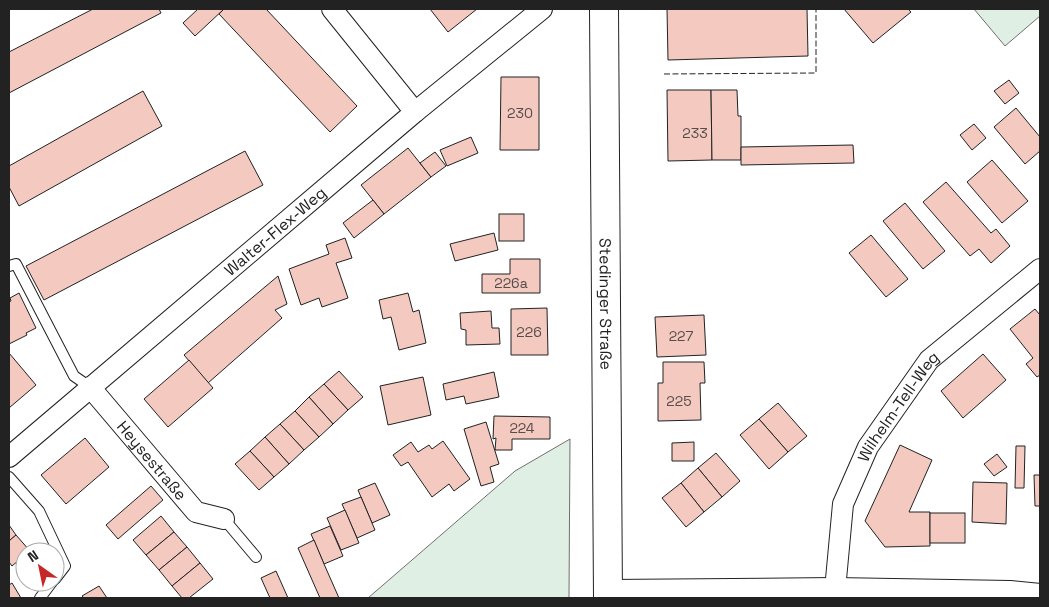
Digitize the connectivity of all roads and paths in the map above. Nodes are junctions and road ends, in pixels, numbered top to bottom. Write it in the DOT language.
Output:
graph roads {
  1 [pos="332,9"];
  2 [pos="542,9"];
  3 [pos="604,9"];
  4 [pos="414,112"];
  5 [pos="9,266"];
  6 [pos="1040,269"];
  7 [pos="90,387"];
  8 [pos="9,457"];
  9 [pos="9,477"];
  10 [pos="224,518"];
  11 [pos="54,542"];
  12 [pos="256,557"];
  13 [pos="835,590"];
  14 [pos="608,595"];
  15 [pos="1040,596"];
  1 -- 4 [label="street"];
  2 -- 4 [label="street, Walter-Flex-Weg"];
  3 -- 14 [label="main road, Stedinger Straße"];
  4 -- 7 [label="street, Walter-Flex-Weg"];
  5 -- 7 [label="lane"];
  6 -- 13 [label="street, Wilhelm-Tell-Weg"];
  7 -- 8 [label="street, Walter-Flex-Weg"];
  7 -- 10 [label="street, Heysestraße"];
  9 -- 11 [label="lane"];
  10 -- 12 [label="lane"];
  13 -- 14 [label="street"];
  13 -- 15 [label="street"];
}
